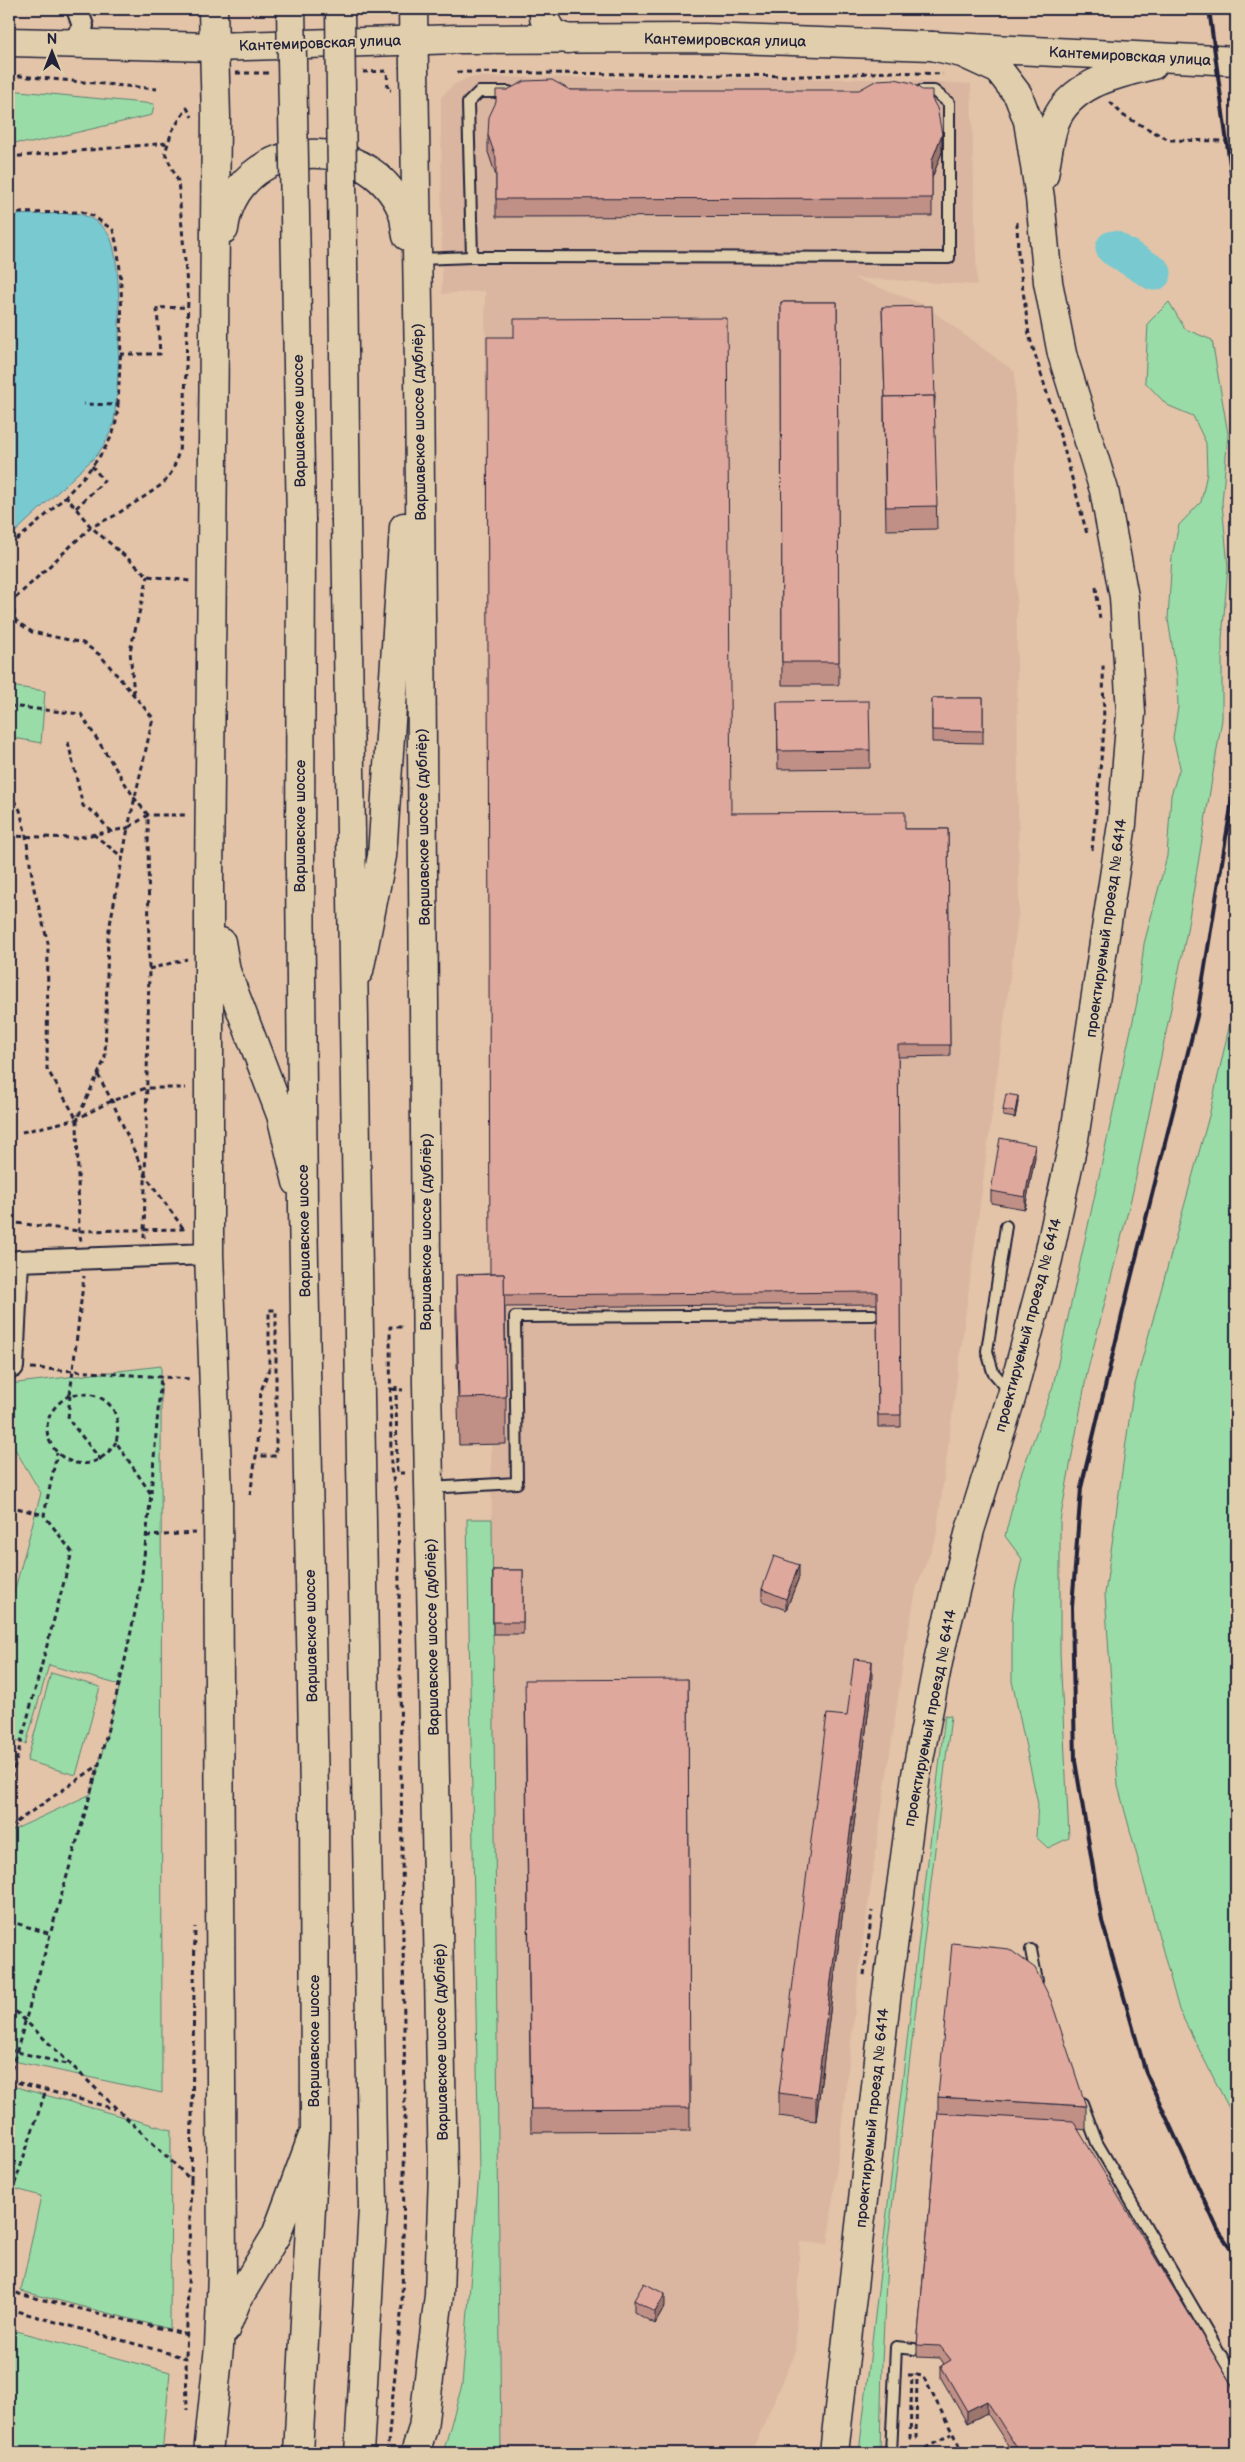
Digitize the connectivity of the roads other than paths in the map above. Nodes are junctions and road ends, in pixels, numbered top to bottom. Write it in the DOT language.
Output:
graph roads {
  1 [pos="77,9"];
  2 [pos="213,9"];
  3 [pos="291,9"];
  4 [pos="340,9"];
  5 [pos="413,9"];
  6 [pos="544,9"];
  7 [pos="568,39"];
  8 [pos="413,40"];
  9 [pos="9,42"];
  10 [pos="57,44"];
  11 [pos="932,46"];
  12 [pos="214,47"];
  13 [pos="1176,59"];
  14 [pos="1236,61"];
  15 [pos="914,91"];
  16 [pos="518,92"];
  17 [pos="1040,198"];
  18 [pos="472,257"];
  19 [pos="418,259"];
  20 [pos="215,300"];
  21 [pos="417,300"];
  22 [pos="419,366"];
  23 [pos="209,882"];
  24 [pos="354,999"];
  25 [pos="303,1209"];
  26 [pos="1006,1226"];
  27 [pos="209,1254"];
  28 [pos="873,1315"];
  29 [pos="11,1367"];
  30 [pos="1012,1395"];
  31 [pos="429,1488"];
  32 [pos="1032,1950"];
  33 [pos="1040,1988"];
  34 [pos="1077,2089"];
  35 [pos="315,2132"];
  36 [pos="219,2347"];
  37 [pos="914,2349"];
  38 [pos="1236,2381"];
  39 [pos="208,2453"];
  40 [pos="298,2453"];
  41 [pos="359,2453"];
  42 [pos="415,2453"];
  43 [pos="834,2453"];
  44 [pos="891,2453"];
  1 -- 10 [label="street"];
  2 -- 12 [label="main road"];
  3 -- 25 [label="main road, Варшавское шоссе, bridge"];
  4 -- 24 [label="main road, bridge"];
  5 -- 8 [label="main road, Варшавское шоссе (дублёр)"];
  6 -- 7 [label="main road"];
  7 -- 8 [label="main road, Кантемировская улица"];
  7 -- 11 [label="main road, Кантемировская улица"];
  8 -- 12 [label="main road, Кантемировская улица"];
  8 -- 19 [label="main road, Варшавское шоссе (дублёр)"];
  9 -- 10 [label="main road, Кантемировская улица"];
  10 -- 12 [label="main road, Кантемировская улица"];
  11 -- 13 [label="main road, Кантемировская улица"];
  11 -- 17 [label="main road, проектируемый проезд № 6414"];
  12 -- 20 [label="main road"];
  13 -- 14 [label="main road, Кантемировская улица"];
  13 -- 17 [label="main road, проектируемый проезд № 6414"];
  15 -- 18 [label="lane"];
  16 -- 18 [label="lane"];
  17 -- 30 [label="main road, проектируемый проезд № 6414"];
  18 -- 19 [label="lane"];
  19 -- 21 [label="main road, Варшавское шоссе (дублёр)"];
  20 -- 21 [label="main road"];
  20 -- 23 [label="main road"];
  21 -- 22 [label="main road, Варшавское шоссе (дублёр)"];
  22 -- 24 [label="main road"];
  22 -- 31 [label="main road, Варшавское шоссе (дублёр)"];
  23 -- 25 [label="main road"];
  23 -- 27 [label="main road"];
  24 -- 41 [label="main road"];
  25 -- 35 [label="main road, Варшавское шоссе"];
  26 -- 30 [label="lane"];
  27 -- 29 [label="street"];
  27 -- 36 [label="main road"];
  28 -- 31 [label="lane"];
  30 -- 43 [label="main road, проектируемый проезд № 6414"];
  31 -- 42 [label="main road, Варшавское шоссе (дублёр)"];
  32 -- 33 [label="lane"];
  34 -- 38 [label="lane"];
  35 -- 36 [label="main road"];
  35 -- 40 [label="main road, Варшавское шоссе"];
  36 -- 39 [label="main road"];
  37 -- 44 [label="lane"];
}
